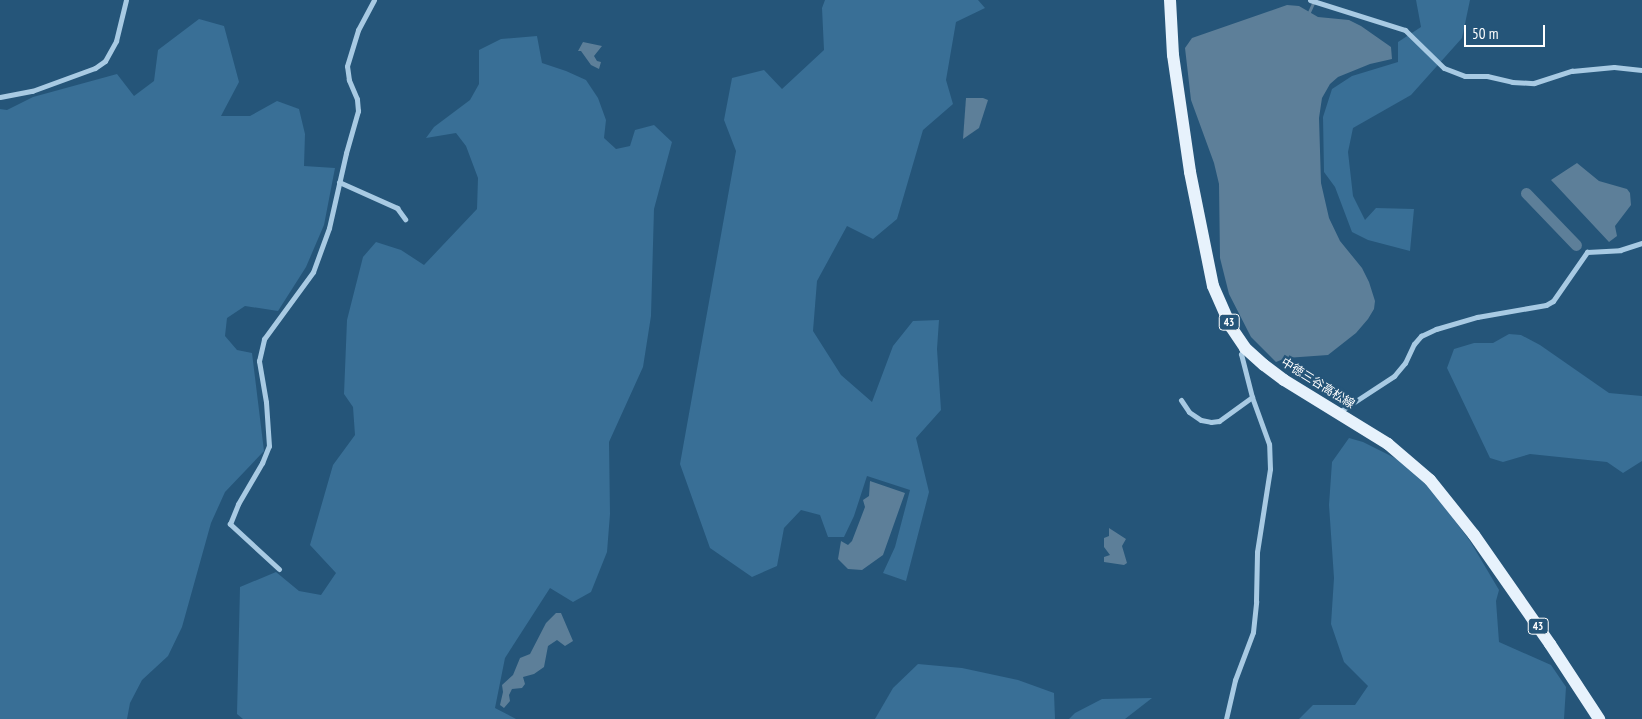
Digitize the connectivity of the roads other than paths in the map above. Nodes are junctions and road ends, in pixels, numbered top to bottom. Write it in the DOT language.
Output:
graph roads {
  1 [pos="126,0"];
  2 [pos="374,0"];
  3 [pos="1310,0"];
  4 [pos="1172,1"];
  5 [pos="1642,70"];
  6 [pos="0,97"];
  7 [pos="339,182"];
  8 [pos="405,219"];
  9 [pos="1642,243"];
  10 [pos="1246,348"];
  11 [pos="1252,397"];
  12 [pos="1181,400"];
  13 [pos="1339,413"];
  14 [pos="278,569"];
  15 [pos="1226,719"];
  16 [pos="1599,719"];
  1 -- 6 [label="street"];
  2 -- 7 [label="street"];
  3 -- 5 [label="street"];
  4 -- 10 [label="main road, 中徳三谷高松線 / 43"];
  7 -- 8 [label="street"];
  7 -- 14 [label="street"];
  9 -- 13 [label="street"];
  10 -- 11 [label="street"];
  10 -- 13 [label="main road, 中徳三谷高松線 / 43"];
  11 -- 12 [label="street"];
  11 -- 15 [label="street"];
  13 -- 16 [label="main road, 中徳三谷高松線 / 43"];
}
